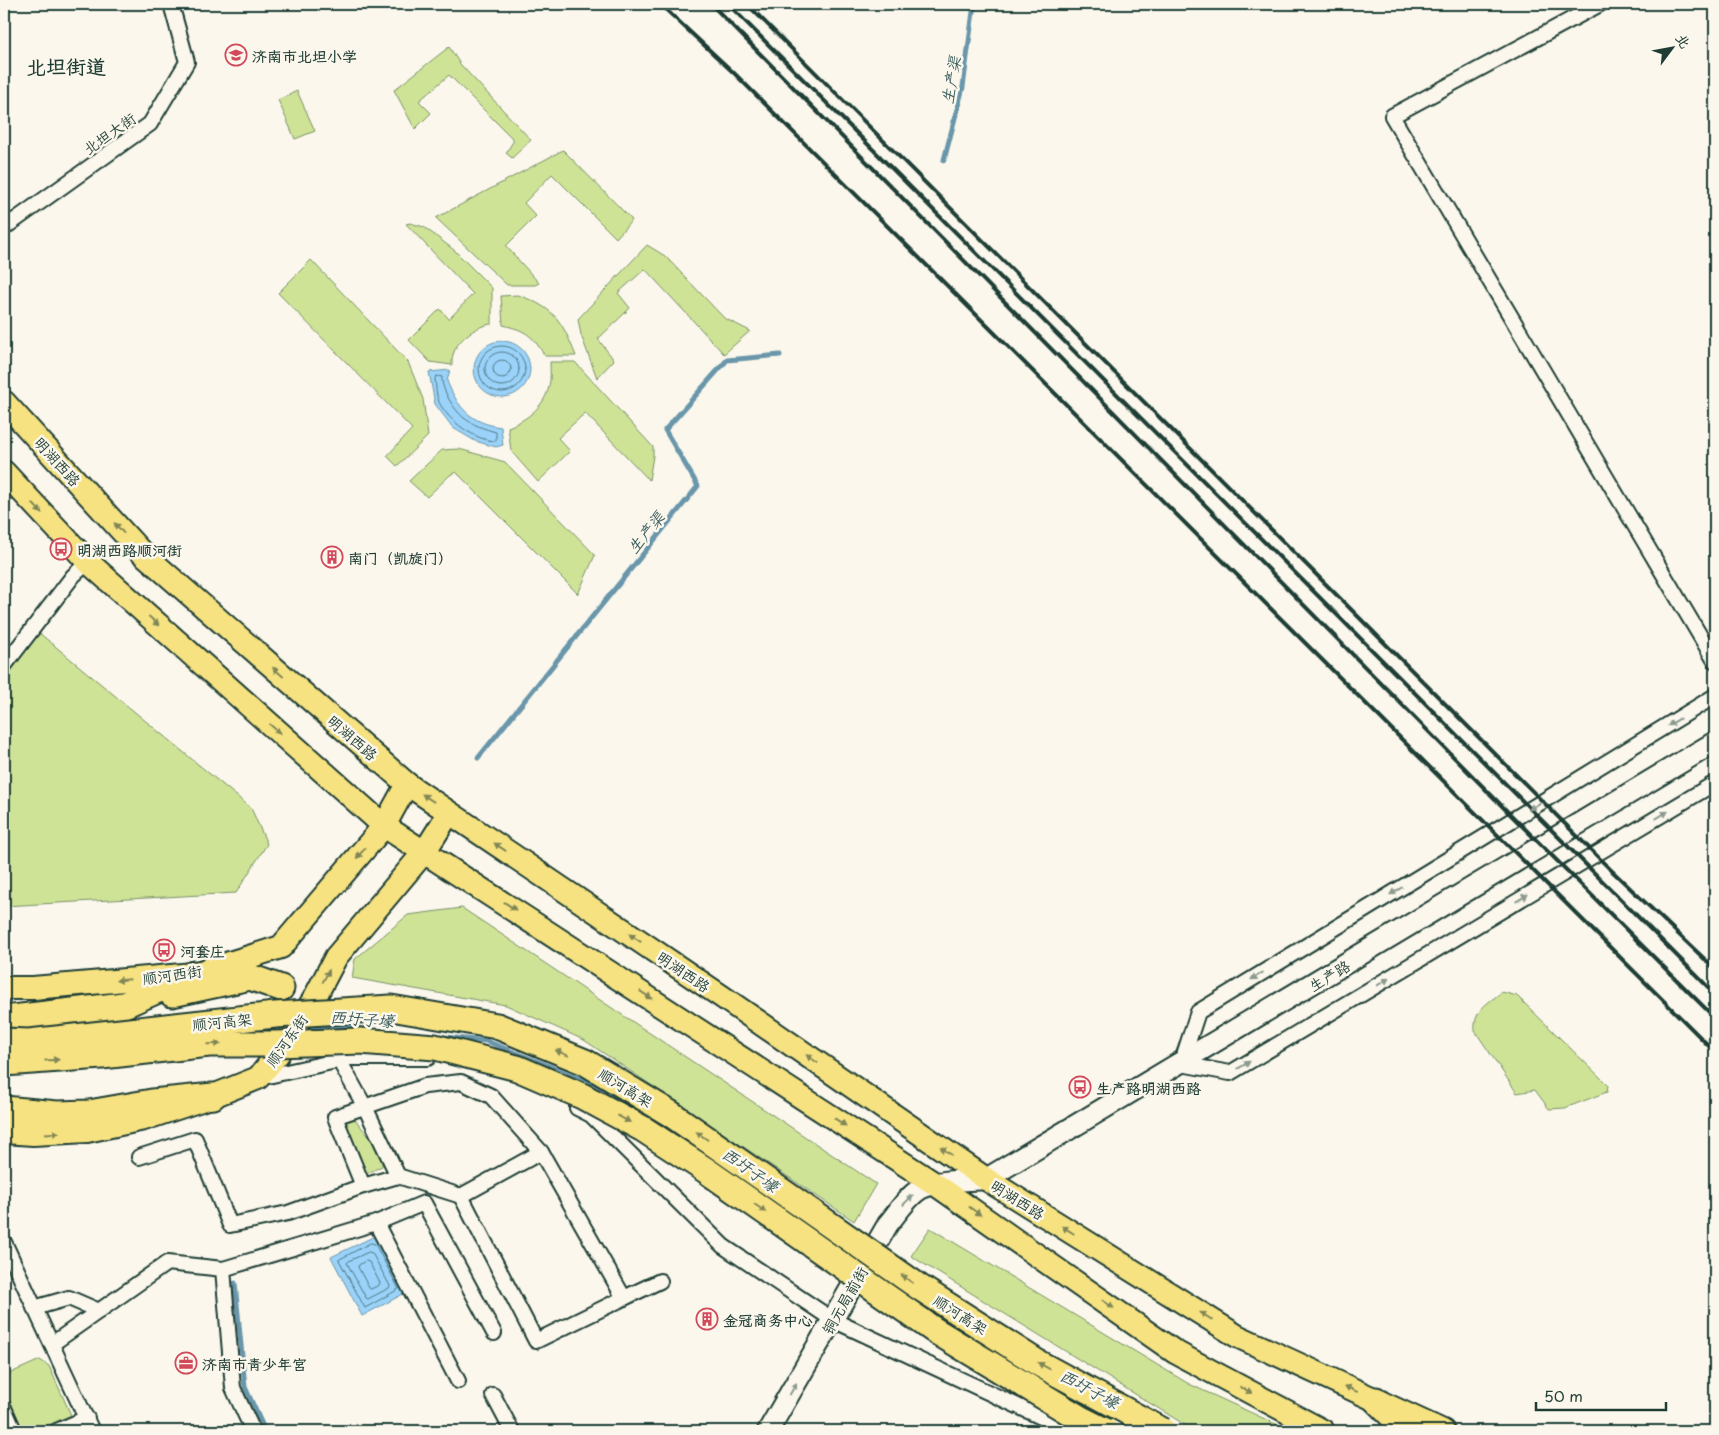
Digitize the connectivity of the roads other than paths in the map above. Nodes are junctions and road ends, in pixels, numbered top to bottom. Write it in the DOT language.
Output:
graph roads {
  1 [pos="171,4"];
  2 [pos="1600,4"];
  3 [pos="4,228"];
  4 [pos="4,402"];
  5 [pos="4,472"];
  6 [pos="88,562"];
  7 [pos="1715,661"];
  8 [pos="4,666"];
  9 [pos="1715,696"];
  10 [pos="1715,742"];
  11 [pos="1715,783"];
  12 [pos="407,784"];
  13 [pos="449,813"];
  14 [pos="384,826"];
  15 [pos="425,851"];
  16 [pos="235,961"];
  17 [pos="194,974"];
  18 [pos="4,988"];
  19 [pos="281,988"];
  20 [pos="124,1005"];
  21 [pos="4,1019"];
  22 [pos="4,1041"];
  23 [pos="278,1054"];
  24 [pos="339,1060"];
  25 [pos="4,1063"];
  26 [pos="1181,1064"];
  27 [pos="258,1078"];
  28 [pos="213,1096"];
  29 [pos="365,1107"];
  30 [pos="4,1109"];
  31 [pos="4,1132"];
  32 [pos="541,1152"];
  33 [pos="139,1157"];
  34 [pos="398,1176"];
  35 [pos="986,1179"];
  36 [pos="485,1182"];
  37 [pos="500,1182"];
  38 [pos="935,1184"];
  39 [pos="363,1186"];
  40 [pos="461,1196"];
  41 [pos="376,1223"];
  42 [pos="4,1242"];
  43 [pos="223,1269"];
  44 [pos="660,1281"];
  45 [pos="624,1298"];
  46 [pos="34,1308"];
  47 [pos="99,1311"];
  48 [pos="833,1320"];
  49 [pos="494,1333"];
  50 [pos="52,1344"];
  51 [pos="458,1381"];
  52 [pos="493,1395"];
  53 [pos="1376,1400"];
  54 [pos="4,1408"];
  55 [pos="87,1418"];
  56 [pos="4,1430"];
  57 [pos="57,1431"];
  58 [pos="92,1431"];
  59 [pos="253,1431"];
  60 [pos="512,1431"];
  61 [pos="768,1431"];
  62 [pos="1071,1431"];
  63 [pos="1105,1431"];
  64 [pos="1163,1431"];
  65 [pos="1324,1431"];
  66 [pos="1407,1431"];
  67 [pos="1443,1431"];
  1 -- 3 [label="street, 北坦大街"];
  2 -- 7 [label="street"];
  12 -- 4 [label="main road, 明湖西路, one-way"];
  5 -- 6 [label="main road, one-way"];
  6 -- 8 [label="street"];
  6 -- 14 [label="main road, one-way"];
  9 -- 26 [label="street, one-way"];
  10 -- 26 [label="main road, 生产路"];
  26 -- 11 [label="street, one-way"];
  13 -- 12 [label="main road, 明湖西路, one-way"];
  12 -- 14 [label="main road, 顺河西街"];
  13 -- 15 [label="main road, 顺河东街"];
  35 -- 13 [label="main road, 明湖西路, one-way"];
  14 -- 15 [label="main road"];
  14 -- 16 [label="main road, 顺河西街, one-way"];
  23 -- 15 [label="main road, 顺河东街, one-way"];
  15 -- 38 [label="main road, one-way"];
  16 -- 17 [label="main road, 顺河西街"];
  16 -- 19 [label="main road"];
  17 -- 18 [label="main road, 顺河西街, one-way"];
  17 -- 20 [label="highway"];
  19 -- 20 [label="highway"];
  19 -- 23 [label="main road"];
  20 -- 21 [label="highway"];
  64 -- 22 [label="highway, 顺河高架, one-way, bridge"];
  23 -- 27 [label="main road, 顺河东街"];
  24 -- 27 [label="street"];
  24 -- 29 [label="street"];
  24 -- 48 [label="street"];
  25 -- 63 [label="highway, 顺河高架, one-way, bridge"];
  26 -- 35 [label="main road, 生产路"];
  27 -- 28 [label="main road, 顺河东街"];
  28 -- 30 [label="highway"];
  31 -- 28 [label="main road, 顺河东街, one-way"];
  29 -- 32 [label="street"];
  29 -- 34 [label="street"];
  29 -- 39 [label="street"];
  32 -- 36 [label="street"];
  32 -- 45 [label="street"];
  33 -- 39 [label="street"];
  34 -- 39 [label="street"];
  34 -- 40 [label="street"];
  35 -- 38 [label="main road, 生产路"];
  53 -- 35 [label="main road, 明湖西路, one-way"];
  36 -- 37 [label="street"];
  36 -- 40 [label="street"];
  48 -- 38 [label="main road, 铜元局前街, one-way, bridge"];
  38 -- 65 [label="main road, one-way"];
  40 -- 45 [label="street"];
  41 -- 43 [label="street"];
  41 -- 49 [label="street"];
  41 -- 51 [label="street"];
  42 -- 46 [label="street"];
  43 -- 47 [label="street"];
  43 -- 59 [label="street"];
  44 -- 45 [label="street"];
  46 -- 47 [label="street"];
  46 -- 50 [label="street"];
  47 -- 50 [label="street"];
  61 -- 48 [label="main road, 铜元局前街, one-way"];
  48 -- 62 [label="street"];
  50 -- 55 [label="street"];
  52 -- 60 [label="street"];
  53 -- 66 [label="highway"];
  53 -- 67 [label="main road, 明湖西路"];
  54 -- 56 [label="street"];
  55 -- 57 [label="street"];
  55 -- 58 [label="street"];
}
